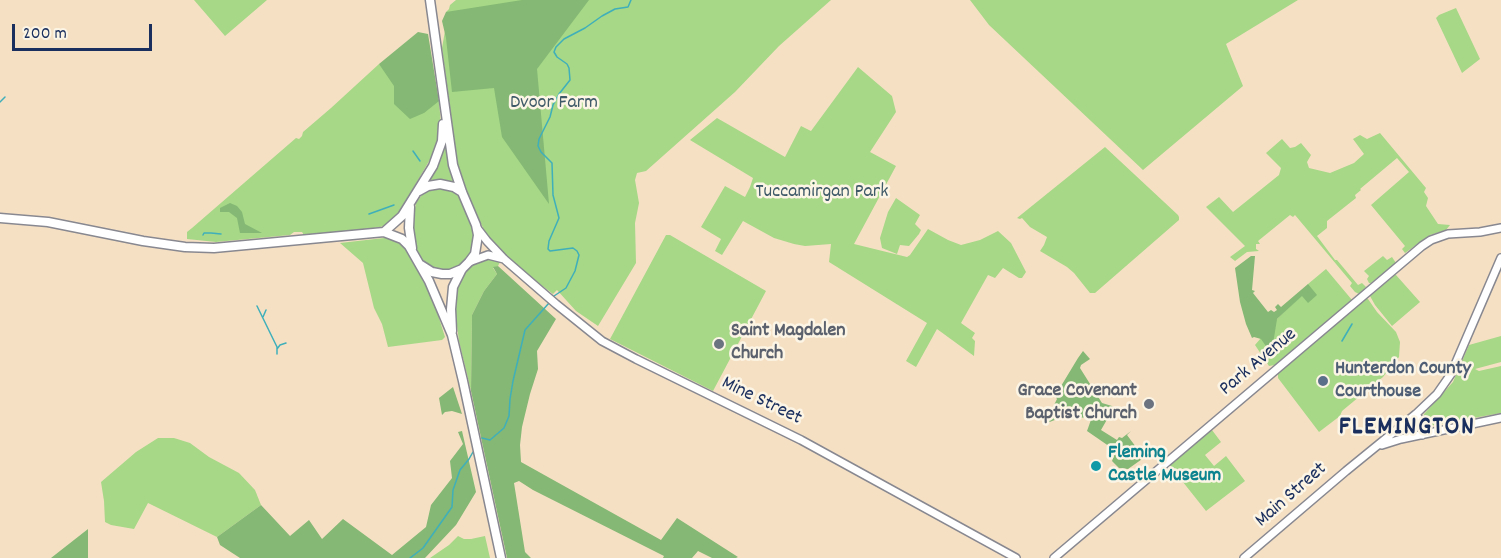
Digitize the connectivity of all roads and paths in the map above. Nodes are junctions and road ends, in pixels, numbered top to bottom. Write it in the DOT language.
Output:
graph roads {
  1 [pos="430,0"];
  2 [pos="445,108"];
  3 [pos="419,191"];
  4 [pos="462,192"];
  5 [pos="411,203"];
  6 [pos="0,218"];
  7 [pos="477,228"];
  8 [pos="1501,228"];
  9 [pos="1491,231"];
  10 [pos="384,232"];
  11 [pos="1501,235"];
  12 [pos="414,253"];
  13 [pos="1501,258"];
  14 [pos="504,259"];
  15 [pos="469,262"];
  16 [pos="419,263"];
  17 [pos="462,269"];
  18 [pos="452,335"];
  19 [pos="1416,414"];
  20 [pos="1501,418"];
  21 [pos="1422,435"];
  22 [pos="1377,446"];
  23 [pos="501,558"];
  24 [pos="1016,558"];
  25 [pos="1054,558"];
  26 [pos="1244,558"];
  1 -- 2 [label="main road"];
  2 -- 3 [label="main road"];
  2 -- 4 [label="main road"];
  3 -- 4 [label="main road"];
  3 -- 5 [label="main road"];
  4 -- 7 [label="main road"];
  5 -- 10 [label="main road"];
  5 -- 12 [label="main road"];
  6 -- 10 [label="main road"];
  7 -- 14 [label="street, Mine Street"];
  7 -- 15 [label="main road"];
  8 -- 9 [label="street, Park Avenue"];
  9 -- 11 [label="street"];
  9 -- 25 [label="street, Park Avenue"];
  10 -- 12 [label="main road"];
  12 -- 16 [label="main road"];
  13 -- 19 [label="street, Main Street"];
  14 -- 15 [label="street"];
  14 -- 24 [label="street, Mine Street"];
  15 -- 17 [label="main road"];
  16 -- 17 [label="main road"];
  16 -- 18 [label="main road"];
  17 -- 18 [label="main road"];
  18 -- 23 [label="main road"];
  19 -- 21 [label="street"];
  19 -- 22 [label="street, Main Street"];
  20 -- 21 [label="street"];
  21 -- 22 [label="street"];
  22 -- 26 [label="street, Main Street"];
}
